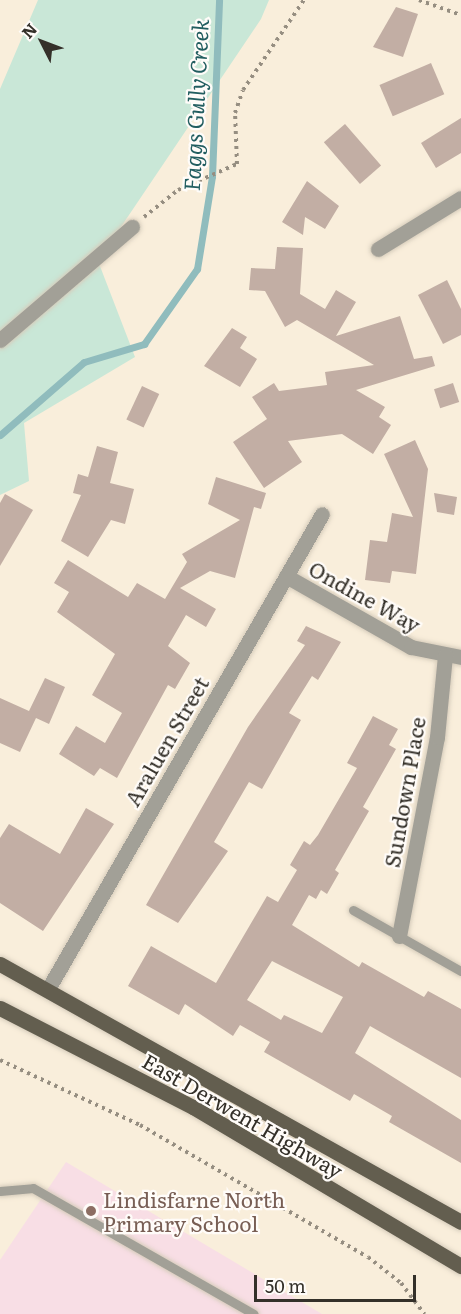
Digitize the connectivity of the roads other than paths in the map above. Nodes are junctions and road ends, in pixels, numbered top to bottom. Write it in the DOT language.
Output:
graph roads {
  1 [pos="461,198"];
  2 [pos="132,227"];
  3 [pos="378,249"];
  4 [pos="0,340"];
  5 [pos="322,514"];
  6 [pos="286,576"];
  7 [pos="453,656"];
  8 [pos="354,910"];
  9 [pos="399,936"];
  10 [pos="0,964"];
  11 [pos="461,971"];
  12 [pos="48,989"];
  13 [pos="0,1008"];
  14 [pos="0,1191"];
  15 [pos="461,1222"];
  16 [pos="461,1266"];
  17 [pos="254,1314"];
  1 -- 3 [label="street"];
  2 -- 4 [label="street"];
  5 -- 6 [label="street, Araluen Street"];
  6 -- 7 [label="street, Ondine Way"];
  6 -- 12 [label="street, Araluen Street"];
  7 -- 9 [label="street, Sundown Place"];
  8 -- 9 [label="lane"];
  9 -- 11 [label="lane"];
  10 -- 12 [label="main road, East Derwent Highway"];
  12 -- 15 [label="main road, East Derwent Highway"];
  13 -- 16 [label="main road, East Derwent Highway"];
  14 -- 17 [label="lane"];
}
